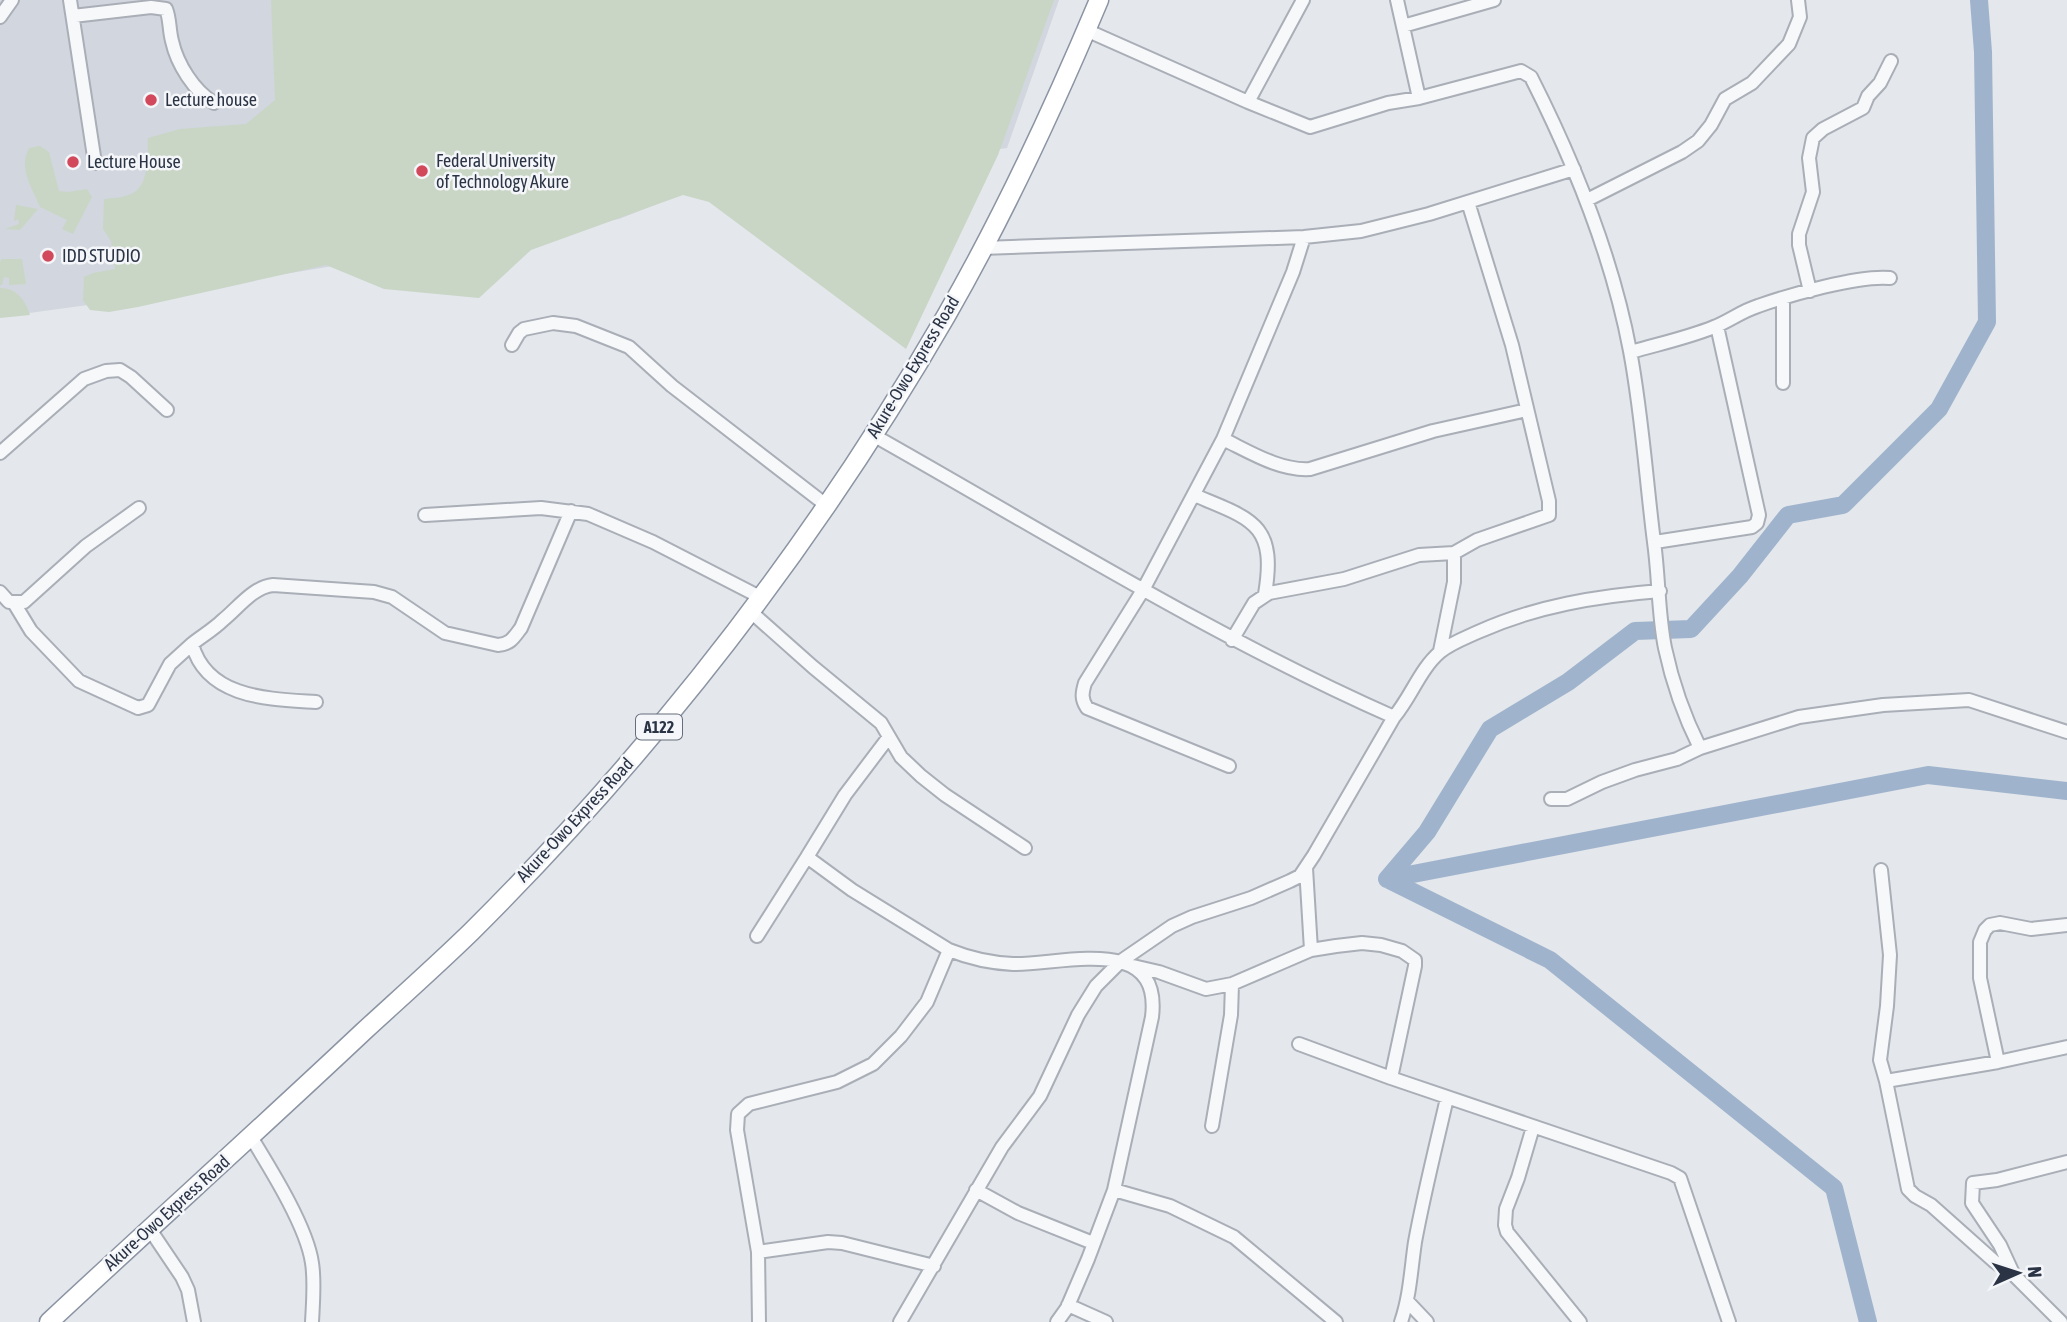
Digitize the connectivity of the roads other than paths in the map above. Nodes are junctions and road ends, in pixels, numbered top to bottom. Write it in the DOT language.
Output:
graph roads {
  1 [pos="12,0"];
  2 [pos="70,0"];
  3 [pos="1099,0"];
  4 [pos="1303,0"];
  5 [pos="1397,0"];
  6 [pos="1494,0"];
  7 [pos="1798,0"];
  8 [pos="151,4"];
  9 [pos="73,16"];
  10 [pos="0,17"];
  11 [pos="1403,26"];
  12 [pos="1086,30"];
  13 [pos="1891,61"];
  14 [pos="1419,98"];
  15 [pos="1248,102"];
  16 [pos="215,103"];
  17 [pos="95,163"];
  18 [pos="1574,169"];
  19 [pos="1587,200"];
  20 [pos="1468,202"];
  21 [pos="1304,237"];
  22 [pos="982,248"];
  23 [pos="1890,278"];
  24 [pos="1810,291"];
  25 [pos="1783,299"];
  26 [pos="1717,326"];
  27 [pos="512,345"];
  28 [pos="1631,352"];
  29 [pos="1783,383"];
  30 [pos="1527,410"];
  31 [pos="167,411"];
  32 [pos="873,435"];
  33 [pos="1223,439"];
  34 [pos="1,450"];
  35 [pos="1194,495"];
  36 [pos="827,505"];
  37 [pos="139,508"];
  38 [pos="571,511"];
  39 [pos="425,515"];
  40 [pos="1655,542"];
  41 [pos="1454,553"];
  42 [pos="1143,590"];
  43 [pos="1660,591"];
  44 [pos="0,592"];
  45 [pos="1265,594"];
  46 [pos="14,603"];
  47 [pos="755,604"];
  48 [pos="1232,640"];
  49 [pos="192,644"];
  50 [pos="1440,651"];
  51 [pos="316,702"];
  52 [pos="1394,718"];
  53 [pos="2067,732"];
  54 [pos="888,738"];
  55 [pos="1700,748"];
  56 [pos="1229,766"];
  57 [pos="1551,799"];
  58 [pos="1025,848"];
  59 [pos="807,857"];
  60 [pos="1306,868"];
  61 [pos="1881,870"];
  62 [pos="2067,925"];
  63 [pos="757,936"];
  64 [pos="949,950"];
  65 [pos="1311,950"];
  66 [pos="1126,963"];
  67 [pos="1232,984"];
  68 [pos="1299,1044"];
  69 [pos="2067,1046"];
  70 [pos="1998,1062"];
  71 [pos="1391,1078"];
  72 [pos="1886,1081"];
  73 [pos="1447,1098"];
  74 [pos="1212,1126"];
  75 [pos="1533,1127"];
  76 [pos="251,1137"];
  77 [pos="2067,1162"];
  78 [pos="1114,1189"];
  79 [pos="976,1190"];
  80 [pos="149,1228"];
  81 [pos="1093,1243"];
  82 [pos="758,1252"];
  83 [pos="934,1266"];
  84 [pos="2014,1275"];
  85 [pos="1408,1302"];
  86 [pos="1068,1306"];
  87 [pos="49,1322"];
  88 [pos="194,1322"];
  89 [pos="312,1322"];
  90 [pos="759,1322"];
  91 [pos="900,1322"];
  92 [pos="1057,1322"];
  93 [pos="1106,1322"];
  94 [pos="1336,1322"];
  95 [pos="1401,1322"];
  96 [pos="1427,1322"];
  97 [pos="1580,1322"];
  98 [pos="1730,1322"];
  99 [pos="2061,1322"];
  1 -- 10 [label="street"];
  2 -- 9 [label="street"];
  3 -- 12 [label="highway, Akure-Owo Express Road / A122"];
  4 -- 15 [label="street"];
  5 -- 11 [label="street"];
  6 -- 11 [label="street"];
  7 -- 19 [label="street"];
  8 -- 9 [label="street"];
  8 -- 16 [label="street"];
  9 -- 17 [label="street"];
  11 -- 14 [label="street"];
  12 -- 15 [label="street"];
  12 -- 22 [label="highway, Akure-Owo Express Road / A122"];
  13 -- 24 [label="street"];
  14 -- 15 [label="street"];
  14 -- 18 [label="street"];
  18 -- 19 [label="street"];
  18 -- 20 [label="street"];
  19 -- 28 [label="street"];
  20 -- 21 [label="street"];
  20 -- 30 [label="street"];
  21 -- 22 [label="street"];
  21 -- 33 [label="street"];
  22 -- 32 [label="highway, Akure-Owo Express Road / A122"];
  23 -- 24 [label="street"];
  24 -- 25 [label="street"];
  25 -- 26 [label="street"];
  25 -- 29 [label="street"];
  26 -- 28 [label="street"];
  26 -- 40 [label="street"];
  27 -- 36 [label="street"];
  28 -- 40 [label="street"];
  30 -- 33 [label="street"];
  30 -- 41 [label="street"];
  31 -- 34 [label="street"];
  32 -- 36 [label="highway, Akure-Owo Express Road / A122"];
  32 -- 42 [label="street"];
  33 -- 35 [label="street"];
  35 -- 42 [label="street"];
  35 -- 45 [label="street"];
  36 -- 47 [label="highway, Akure-Owo Express Road / A122"];
  37 -- 46 [label="street"];
  38 -- 39 [label="street"];
  38 -- 47 [label="street"];
  38 -- 49 [label="street"];
  40 -- 43 [label="street"];
  41 -- 45 [label="street"];
  41 -- 50 [label="street"];
  42 -- 48 [label="street"];
  42 -- 56 [label="street"];
  43 -- 50 [label="street"];
  43 -- 55 [label="street"];
  44 -- 46 [label="street"];
  45 -- 48 [label="street"];
  46 -- 49 [label="street"];
  47 -- 54 [label="street"];
  47 -- 76 [label="highway, Akure-Owo Express Road / A122"];
  48 -- 52 [label="street"];
  49 -- 51 [label="street"];
  50 -- 52 [label="street"];
  52 -- 60 [label="street"];
  53 -- 55 [label="street"];
  54 -- 58 [label="street"];
  54 -- 59 [label="street"];
  55 -- 57 [label="street"];
  59 -- 63 [label="street"];
  59 -- 64 [label="street"];
  60 -- 65 [label="street"];
  60 -- 66 [label="street"];
  61 -- 72 [label="street"];
  62 -- 70 [label="street"];
  64 -- 66 [label="street"];
  64 -- 82 [label="street"];
  65 -- 67 [label="street"];
  65 -- 71 [label="street"];
  66 -- 67 [label="street"];
  66 -- 78 [label="street"];
  66 -- 79 [label="street"];
  67 -- 74 [label="street"];
  68 -- 71 [label="street"];
  69 -- 70 [label="street"];
  70 -- 72 [label="street"];
  71 -- 73 [label="street"];
  72 -- 84 [label="street"];
  73 -- 75 [label="street"];
  73 -- 85 [label="street"];
  75 -- 97 [label="street"];
  75 -- 98 [label="street"];
  76 -- 80 [label="highway, Akure-Owo Express Road / A122"];
  76 -- 89 [label="street"];
  77 -- 84 [label="street"];
  78 -- 81 [label="street"];
  78 -- 94 [label="street"];
  79 -- 81 [label="street"];
  79 -- 83 [label="street"];
  80 -- 87 [label="highway, Akure-Owo Express Road / A122"];
  80 -- 88 [label="street"];
  81 -- 86 [label="street"];
  82 -- 83 [label="street"];
  82 -- 90 [label="street"];
  83 -- 91 [label="street"];
  84 -- 99 [label="street"];
  85 -- 95 [label="street"];
  85 -- 96 [label="street"];
  86 -- 92 [label="street"];
  86 -- 93 [label="street"];
}
